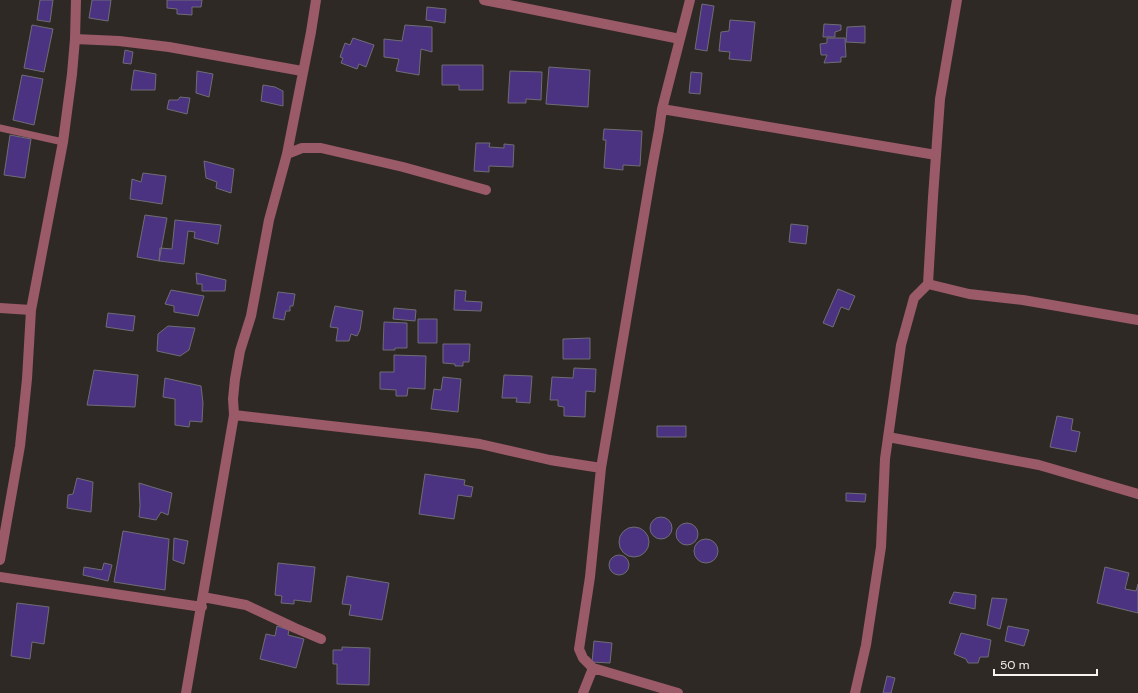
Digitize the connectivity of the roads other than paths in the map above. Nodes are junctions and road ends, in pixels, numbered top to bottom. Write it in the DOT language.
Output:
graph roads {
  1 [pos="76,0"];
  2 [pos="316,0"];
  3 [pos="484,0"];
  4 [pos="690,0"];
  5 [pos="957,0"];
  6 [pos="75,39"];
  7 [pos="680,39"];
  8 [pos="302,71"];
  9 [pos="662,109"];
  10 [pos="0,128"];
  11 [pos="63,142"];
  12 [pos="287,154"];
  13 [pos="936,155"];
  14 [pos="486,190"];
  15 [pos="928,284"];
  16 [pos="0,308"];
  17 [pos="31,310"];
  18 [pos="1138,320"];
  19 [pos="234,415"];
  20 [pos="888,436"];
  21 [pos="601,468"];
  22 [pos="1138,494"];
  23 [pos="0,560"];
  24 [pos="0,577"];
  25 [pos="202,602"];
  26 [pos="321,639"];
  27 [pos="593,668"];
  28 [pos="186,693"];
  29 [pos="583,693"];
  30 [pos="678,693"];
  31 [pos="855,693"];
  1 -- 6 [label="street"];
  2 -- 8 [label="street"];
  3 -- 7 [label="street"];
  4 -- 7 [label="street"];
  5 -- 13 [label="street"];
  6 -- 8 [label="street"];
  6 -- 11 [label="street"];
  7 -- 9 [label="street"];
  8 -- 12 [label="street"];
  9 -- 13 [label="street"];
  9 -- 21 [label="street"];
  10 -- 11 [label="lane"];
  11 -- 17 [label="street"];
  12 -- 14 [label="street"];
  12 -- 19 [label="street"];
  13 -- 15 [label="street"];
  15 -- 18 [label="street"];
  15 -- 20 [label="street"];
  16 -- 17 [label="street"];
  17 -- 23 [label="street"];
  19 -- 21 [label="street"];
  19 -- 25 [label="street"];
  20 -- 22 [label="street"];
  20 -- 31 [label="street"];
  21 -- 27 [label="street"];
  24 -- 25 [label="street"];
  25 -- 26 [label="street"];
  25 -- 28 [label="street"];
  27 -- 29 [label="street"];
  27 -- 30 [label="street"];
}
